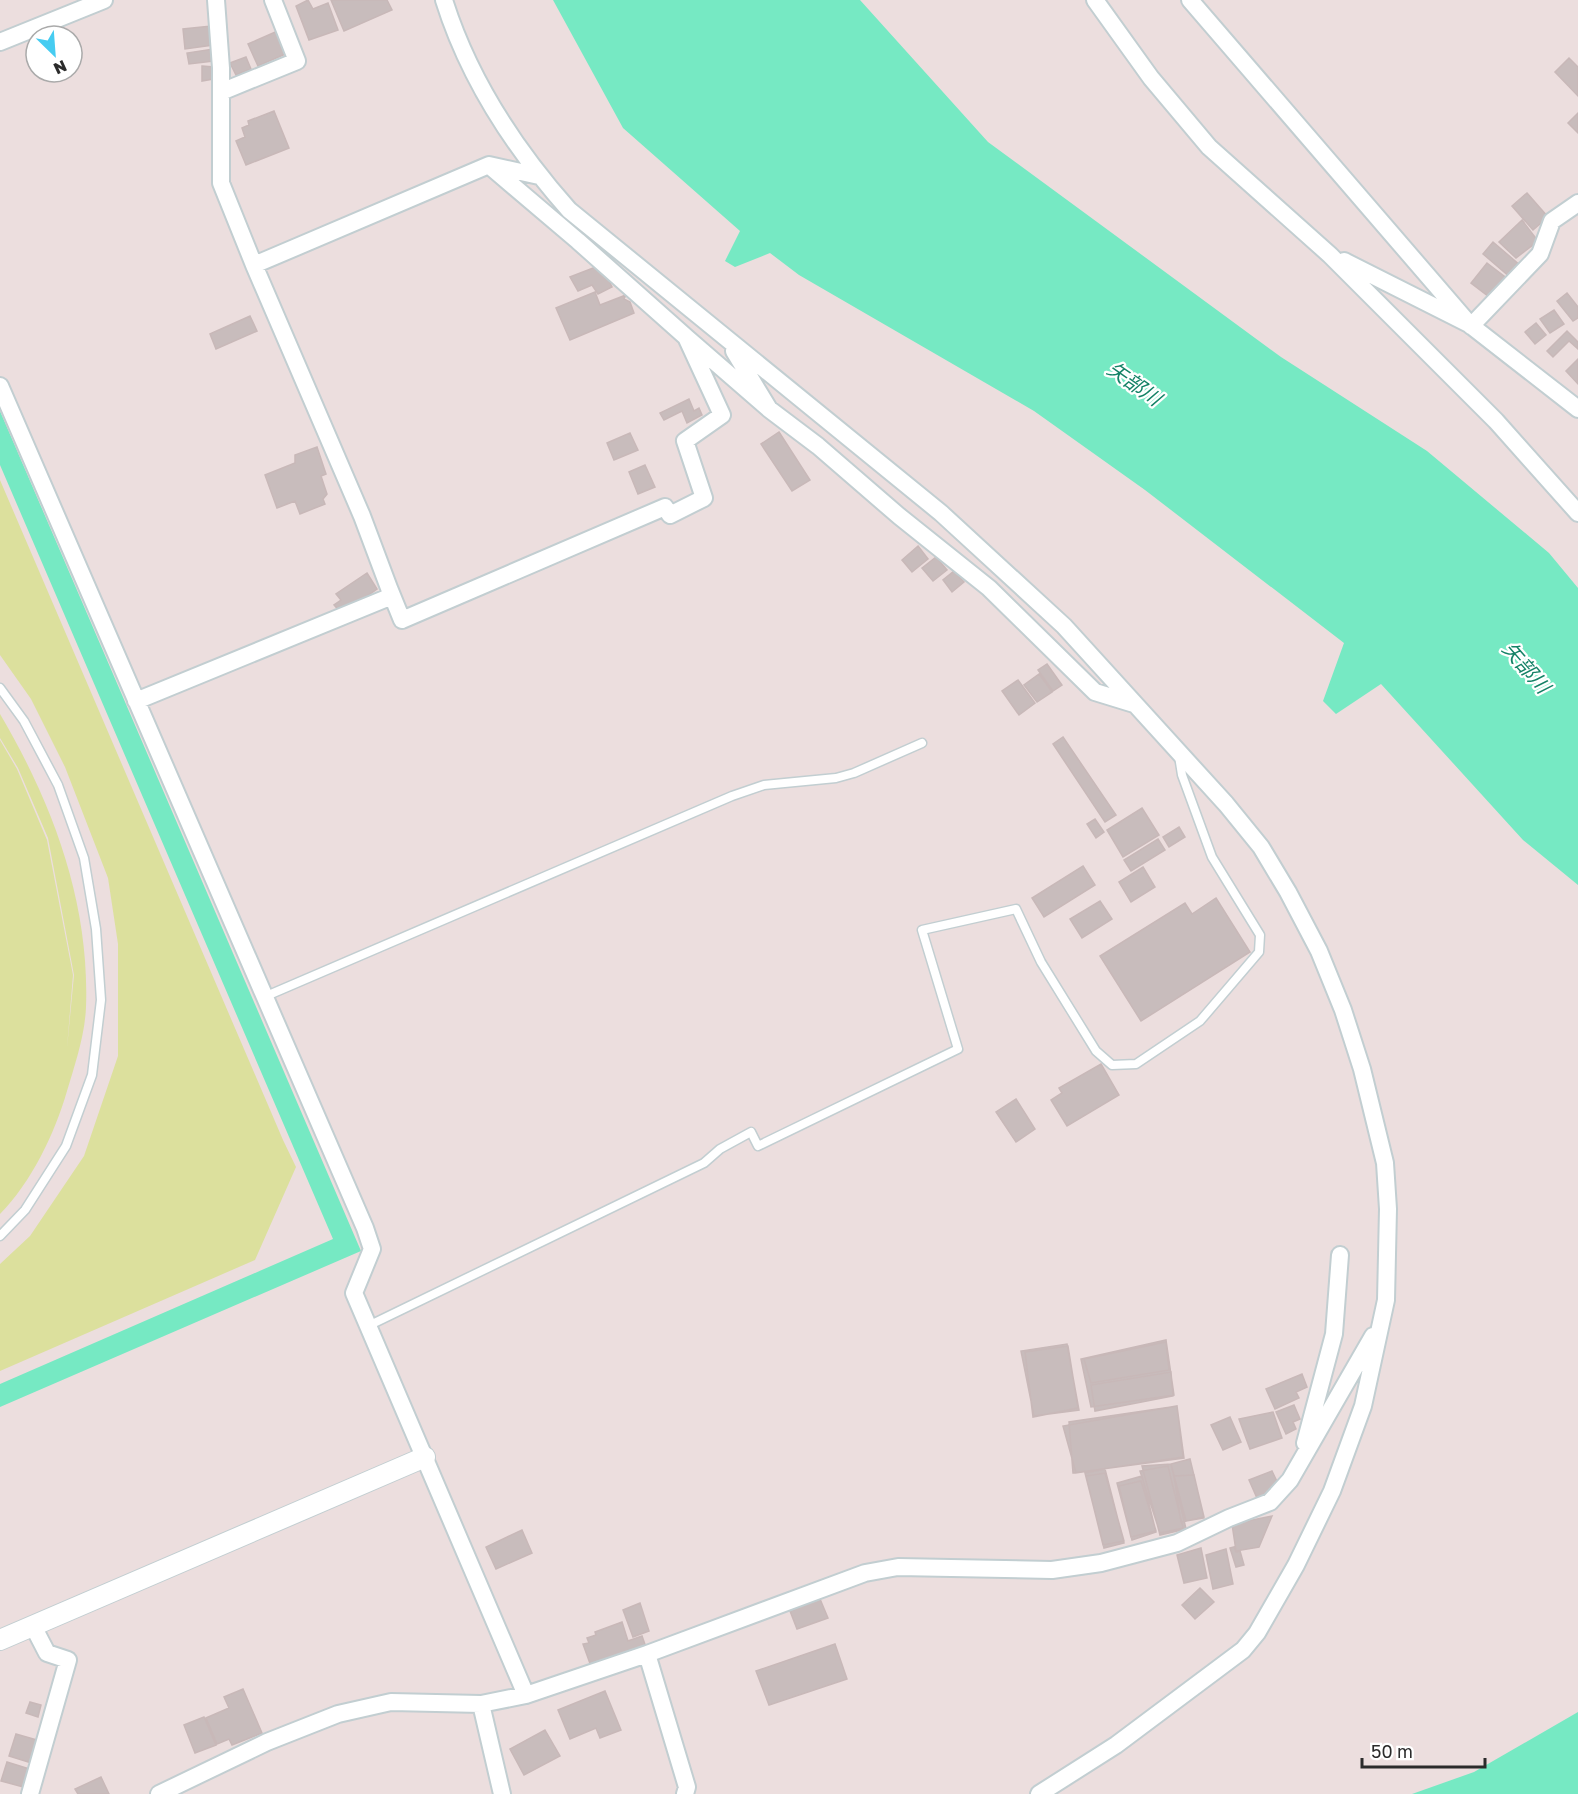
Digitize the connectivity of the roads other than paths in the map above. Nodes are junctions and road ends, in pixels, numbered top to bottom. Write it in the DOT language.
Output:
graph roads {
  1 [pos="104,0"];
  2 [pos="216,0"];
  3 [pos="273,0"];
  4 [pos="444,0"];
  5 [pos="1095,0"];
  6 [pos="1190,0"];
  7 [pos="0,42"];
  8 [pos="221,92"];
  9 [pos="489,165"];
  10 [pos="538,176"];
  11 [pos="1578,203"];
  12 [pos="1330,255"];
  13 [pos="254,266"];
  14 [pos="1471,326"];
  15 [pos="686,338"];
  16 [pos="727,339"];
  17 [pos="0,386"];
  18 [pos="1577,406"];
  19 [pos="769,409"];
  20 [pos="1578,513"];
  21 [pos="389,588"];
  22 [pos="0,688"];
  23 [pos="136,701"];
  24 [pos="1135,704"];
  25 [pos="922,743"];
  26 [pos="1179,753"];
  27 [pos="264,997"];
  28 [pos="0,1236"];
  29 [pos="1341,1255"];
  30 [pos="1383,1317"];
  31 [pos="368,1326"];
  32 [pos="425,1457"];
  33 [pos="1300,1464"];
  34 [pos="33,1626"];
  35 [pos="0,1640"];
  36 [pos="647,1654"];
  37 [pos="526,1695"];
  38 [pos="481,1704"];
  39 [pos="30,1794"];
  40 [pos="159,1794"];
  41 [pos="502,1794"];
  42 [pos="685,1794"];
  43 [pos="1039,1794"];
  1 -- 7 [label="street"];
  2 -- 8 [label="street"];
  3 -- 8 [label="street"];
  4 -- 10 [label="street"];
  5 -- 12 [label="street"];
  6 -- 14 [label="street"];
  8 -- 13 [label="street"];
  9 -- 10 [label="street"];
  9 -- 13 [label="street"];
  9 -- 15 [label="street"];
  10 -- 16 [label="street"];
  11 -- 14 [label="street"];
  12 -- 14 [label="street"];
  12 -- 20 [label="street"];
  13 -- 21 [label="street"];
  14 -- 18 [label="street"];
  15 -- 19 [label="street"];
  15 -- 21 [label="street"];
  16 -- 19 [label="street"];
  16 -- 24 [label="street"];
  17 -- 23 [label="street"];
  19 -- 24 [label="street"];
  21 -- 23 [label="street"];
  22 -- 28 [label="lane"];
  23 -- 27 [label="street"];
  24 -- 26 [label="street"];
  25 -- 27 [label="lane"];
  26 -- 30 [label="street"];
  26 -- 31 [label="lane"];
  27 -- 31 [label="street"];
  29 -- 33 [label="street"];
  30 -- 33 [label="street"];
  30 -- 43 [label="street"];
  31 -- 32 [label="street"];
  32 -- 34 [label="street"];
  32 -- 37 [label="street"];
  33 -- 36 [label="street"];
  34 -- 35 [label="street"];
  34 -- 39 [label="street"];
  36 -- 37 [label="street"];
  36 -- 42 [label="street"];
  37 -- 38 [label="street"];
  38 -- 40 [label="street"];
  38 -- 41 [label="street"];
}
